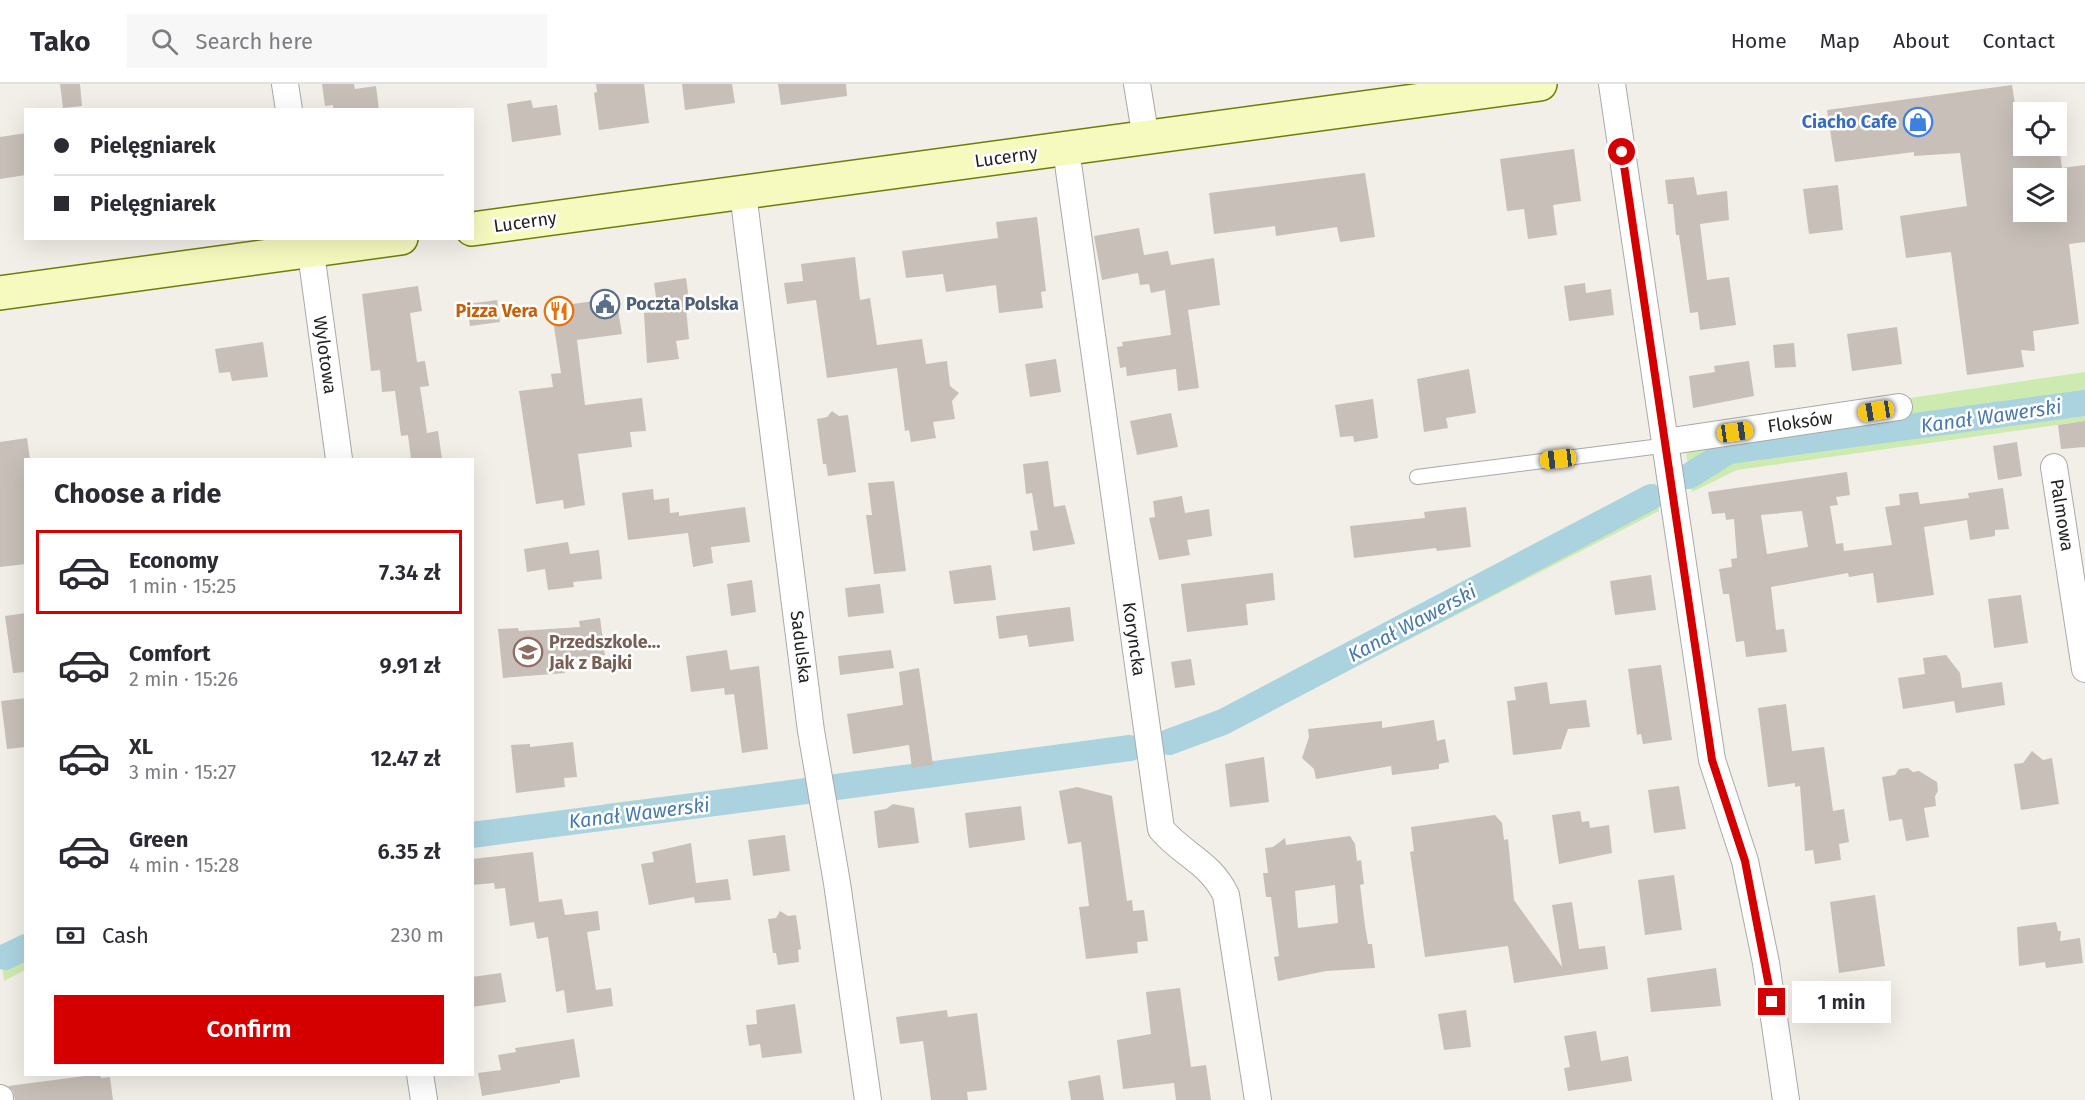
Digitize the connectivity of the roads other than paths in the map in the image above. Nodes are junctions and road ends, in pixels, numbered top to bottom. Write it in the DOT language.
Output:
graph roads {
  1 [pos="285,84"];
  2 [pos="1137,84"];
  3 [pos="1540,84"];
  4 [pos="1612,84"];
  5 [pos="290,108"];
  6 [pos="1146,139"];
  7 [pos="1066,149"];
  8 [pos="743,193"];
  9 [pos="474,229"];
  10 [pos="375,240"];
  11 [pos="310,245"];
  12 [pos="0,293"];
  13 [pos="1899,407"];
  14 [pos="1665,442"];
  15 [pos="339,458"];
  16 [pos="2054,467"];
  17 [pos="1417,477"];
  18 [pos="2085,669"];
  19 [pos="420,1076"];
  20 [pos="424,1100"];
  21 [pos="868,1100"];
  22 [pos="1258,1100"];
  23 [pos="1786,1100"];
  1 -- 5 [label="street"];
  2 -- 6 [label="street"];
  3 -- 6 [label="street, Lucerny"];
  4 -- 14 [label="street"];
  6 -- 7 [label="street, Lucerny"];
  7 -- 8 [label="street, Lucerny"];
  7 -- 22 [label="street, Koryncka"];
  8 -- 9 [label="street, Lucerny"];
  8 -- 21 [label="street, Sadulska"];
  10 -- 11 [label="street"];
  11 -- 12 [label="street"];
  11 -- 15 [label="street, Wylotowa"];
  13 -- 14 [label="street, Floksów"];
  14 -- 17 [label="lane, Floksów"];
  14 -- 23 [label="street"];
  16 -- 18 [label="street, Palmowa"];
  19 -- 20 [label="street"];
}
